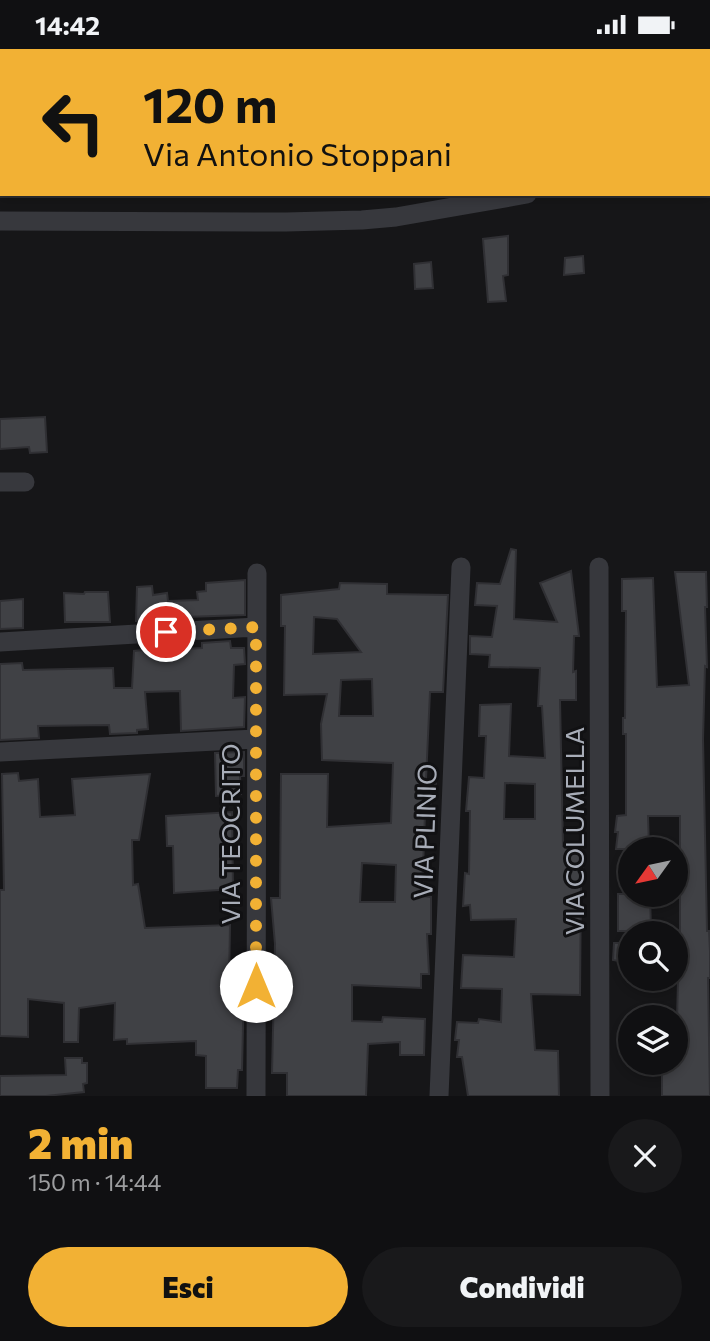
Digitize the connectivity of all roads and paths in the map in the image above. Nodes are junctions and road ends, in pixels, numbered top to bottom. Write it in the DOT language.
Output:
graph roads {
  1 [pos="516,196"];
  2 [pos="0,221"];
  3 [pos="0,482"];
  4 [pos="25,482"];
  5 [pos="461,567"];
  6 [pos="598,567"];
  7 [pos="257,573"];
  8 [pos="256,627"];
  9 [pos="0,642"];
  10 [pos="255,739"];
  11 [pos="0,752"];
  12 [pos="256,1096"];
  13 [pos="439,1096"];
  14 [pos="600,1096"];
  1 -- 2 [label="street"];
  3 -- 4 [label="street"];
  5 -- 13 [label="street, VIA PLINIO"];
  6 -- 14 [label="street, VIA COLUMELLA"];
  7 -- 8 [label="street, VIA TEOCRITO"];
  8 -- 9 [label="street"];
  8 -- 10 [label="street, VIA TEOCRITO"];
  10 -- 11 [label="street"];
  10 -- 12 [label="street, VIA TEOCRITO"];
}
